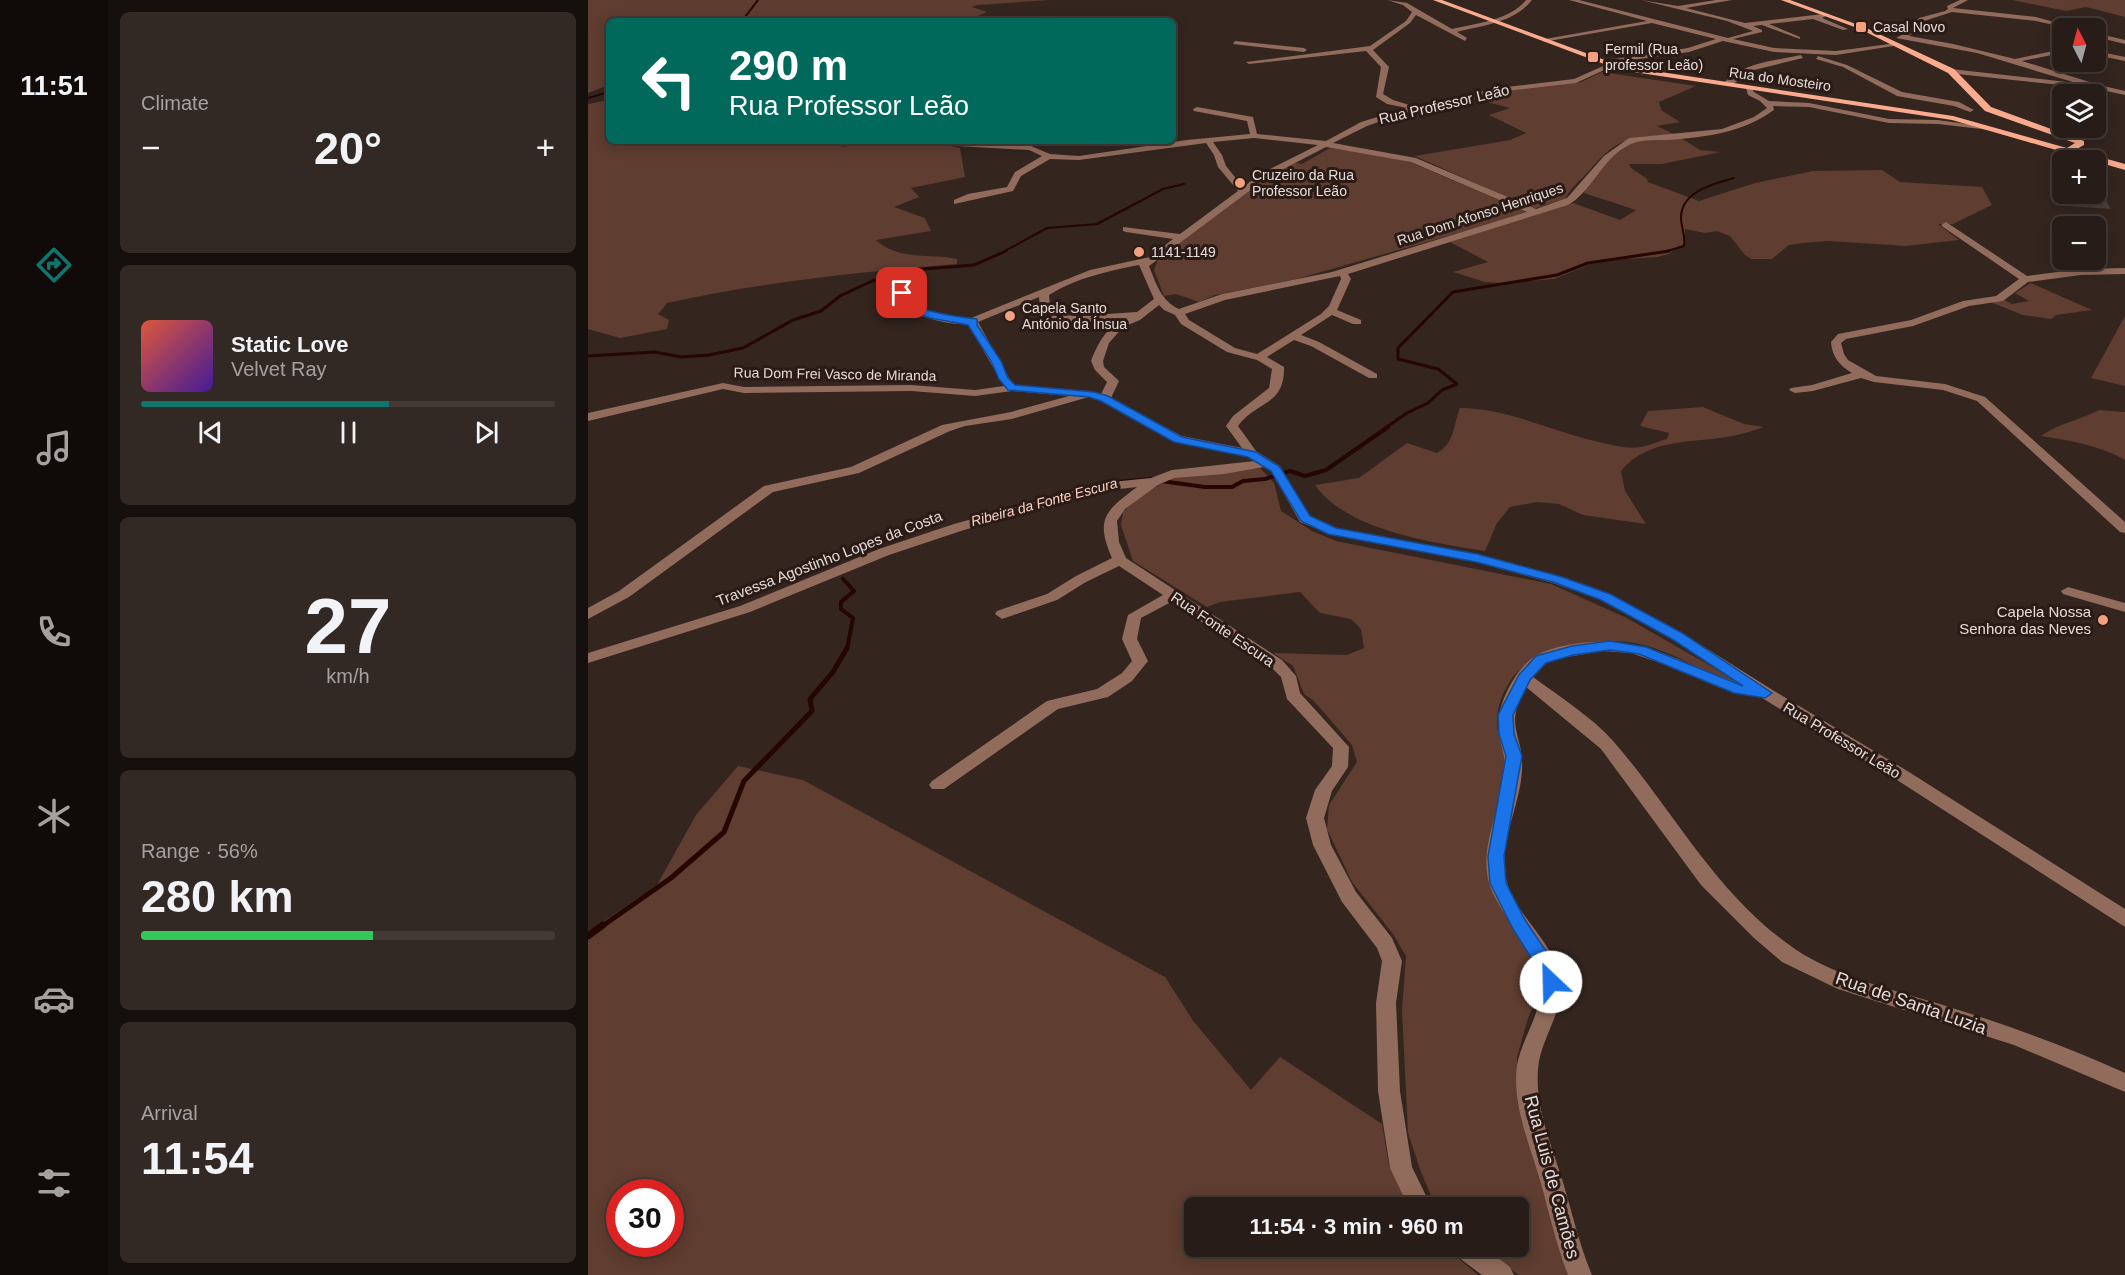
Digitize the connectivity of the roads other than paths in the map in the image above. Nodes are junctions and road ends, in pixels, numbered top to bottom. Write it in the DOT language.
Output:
graph roads {
  1 [pos="1390,0"];
  2 [pos="1436,0"];
  3 [pos="1529,0"];
  4 [pos="1572,0"];
  5 [pos="1644,0"];
  6 [pos="1729,0"];
  7 [pos="1784,0"];
  8 [pos="1965,0"];
  9 [pos="1672,8"];
  10 [pos="1951,10"];
  11 [pos="1415,12"];
  12 [pos="1823,16"];
  13 [pos="1814,17"];
  14 [pos="1491,21"];
  15 [pos="1654,21"];
  16 [pos="2052,23"];
  17 [pos="1762,24"];
  18 [pos="1746,25"];
  19 [pos="1845,29"];
  20 [pos="1452,31"];
  21 [pos="1904,37"];
  22 [pos="2106,37"];
  23 [pos="1798,38"];
  24 [pos="1465,39"];
  25 [pos="1724,40"];
  26 [pos="1888,40"];
  27 [pos="1545,41"];
  28 [pos="2125,42"];
  29 [pos="1235,43"];
  30 [pos="1897,45"];
  31 [pos="1371,48"];
  32 [pos="1646,50"];
  33 [pos="1324,53"];
  34 [pos="2052,53"];
  35 [pos="1657,54"];
  36 [pos="1803,54"];
  37 [pos="2106,55"];
  38 [pos="2125,58"];
  39 [pos="2018,60"];
  40 [pos="1249,62"];
  41 [pos="1607,64"];
  42 [pos="1951,71"];
  43 [pos="1727,84"];
  44 [pos="2070,84"];
  45 [pos="2088,84"];
  46 [pos="1750,88"];
  47 [pos="2106,89"];
  48 [pos="2125,93"];
  49 [pos="1767,103"];
  50 [pos="1418,108"];
  51 [pos="1197,109"];
  52 [pos="1988,109"];
  53 [pos="1970,110"];
  54 [pos="1953,118"];
  55 [pos="1990,128"];
  56 [pos="1254,136"];
  57 [pos="1208,141"];
  58 [pos="1326,143"];
  59 [pos="959,144"];
  60 [pos="1038,144"];
  61 [pos="1170,144"];
  62 [pos="1176,144"];
  63 [pos="1031,148"];
  64 [pos="2070,150"];
  65 [pos="1048,156"];
  66 [pos="2106,161"];
  67 [pos="2125,167"];
  68 [pos="1261,178"];
  69 [pos="1233,180"];
  70 [pos="1242,191"];
  71 [pos="957,202"];
  72 [pos="1537,213"];
  73 [pos="1946,225"];
  74 [pos="1126,229"];
  75 [pos="1183,237"];
  76 [pos="1153,259"];
  77 [pos="2125,271"];
  78 [pos="1342,272"];
  79 [pos="2025,279"];
  80 [pos="1052,289"];
  81 [pos="902,293"];
  82 [pos="1160,299"];
  83 [pos="1330,311"];
  84 [pos="1140,313"];
  85 [pos="1179,313"];
  86 [pos="973,321"];
  87 [pos="1357,322"];
  88 [pos="1293,336"];
  89 [pos="1259,357"];
  90 [pos="1862,374"];
  91 [pos="1373,376"];
  92 [pos="1012,388"];
  93 [pos="1795,390"];
  94 [pos="1090,394"];
  95 [pos="1105,399"];
  96 [pos="588,417"];
  97 [pos="1252,454"];
  98 [pos="1271,466"];
  99 [pos="1157,480"];
  100 [pos="2125,530"];
  101 [pos="1120,560"];
  102 [pos="2068,591"];
  103 [pos="1177,597"];
  104 [pos="2125,608"];
  105 [pos="1002,614"];
  106 [pos="588,615"];
  107 [pos="588,658"];
  108 [pos="1524,678"];
  109 [pos="1765,693"];
  110 [pos="938,785"];
  111 [pos="2125,920"];
  112 [pos="2125,1083"];
  113 [pos="1416,1197"];
  114 [pos="1477,1257"];
  115 [pos="1502,1275"];
  116 [pos="1580,1275"];
  1 -- 11 [label="street"];
  2 -- 14 [label="main road, Rua do Mosteiro"];
  3 -- 14 [label="street"];
  4 -- 15 [label="street"];
  5 -- 9 [label="street"];
  6 -- 9 [label="street"];
  7 -- 12 [label="main road"];
  8 -- 10 [label="street"];
  9 -- 18 [label="street"];
  10 -- 16 [label="street"];
  10 -- 21 [label="street"];
  11 -- 20 [label="street"];
  11 -- 31 [label="street"];
  12 -- 13 [label="street"];
  12 -- 26 [label="main road"];
  13 -- 17 [label="street"];
  13 -- 19 [label="street"];
  14 -- 20 [label="street"];
  14 -- 27 [label="main road, Rua do Mosteiro"];
  15 -- 25 [label="street"];
  15 -- 27 [label="street"];
  17 -- 18 [label="street"];
  17 -- 23 [label="street"];
  18 -- 25 [label="street, Rua Professor Leão"];
  20 -- 24 [label="street"];
  21 -- 26 [label="street"];
  21 -- 39 [label="street"];
  22 -- 28 [label="street"];
  25 -- 35 [label="street, Rua Professor Leão"];
  25 -- 36 [label="street"];
  26 -- 30 [label="main road"];
  27 -- 41 [label="main road, Rua do Mosteiro"];
  29 -- 33 [label="street"];
  30 -- 36 [label="street"];
  30 -- 42 [label="main road"];
  31 -- 33 [label="street"];
  31 -- 50 [label="street"];
  32 -- 35 [label="street"];
  33 -- 40 [label="street"];
  34 -- 39 [label="street"];
  35 -- 41 [label="street, Rua Professor Leão"];
  36 -- 43 [label="street"];
  36 -- 53 [label="street"];
  37 -- 38 [label="street"];
  39 -- 45 [label="street"];
  41 -- 43 [label="main road, Rua do Mosteiro"];
  41 -- 50 [label="street, Rua Professor Leão"];
  42 -- 44 [label="street"];
  42 -- 52 [label="main road"];
  43 -- 46 [label="main road, Rua do Mosteiro"];
  46 -- 49 [label="street"];
  46 -- 54 [label="main road, Rua do Mosteiro"];
  47 -- 48 [label="street"];
  49 -- 55 [label="street"];
  49 -- 72 [label="street, Rua Dom Afonso Henriques"];
  50 -- 58 [label="street, Rua Professor Leão"];
  51 -- 56 [label="street"];
  52 -- 53 [label="street"];
  52 -- 64 [label="main road"];
  53 -- 54 [label="street"];
  54 -- 55 [label="main road, Rua do Mosteiro"];
  55 -- 64 [label="main road, Rua do Mosteiro"];
  56 -- 57 [label="street"];
  56 -- 58 [label="street"];
  57 -- 62 [label="street"];
  57 -- 69 [label="street"];
  58 -- 68 [label="street, Rua Professor Leão"];
  58 -- 72 [label="street"];
  59 -- 63 [label="street"];
  60 -- 63 [label="street"];
  61 -- 65 [label="street"];
  63 -- 65 [label="street"];
  65 -- 71 [label="street"];
  66 -- 67 [label="main road, Rua do Mosteiro"];
  68 -- 69 [label="street"];
  68 -- 70 [label="street, Rua Professor Leão"];
  69 -- 70 [label="street"];
  70 -- 75 [label="street, Rua Professor Leão"];
  72 -- 78 [label="street, Rua Dom Afonso Henriques"];
  73 -- 79 [label="street"];
  74 -- 75 [label="street"];
  75 -- 76 [label="street, Rua Professor Leão"];
  76 -- 80 [label="street, Rua Professor Leão"];
  76 -- 82 [label="street"];
  77 -- 79 [label="street"];
  78 -- 83 [label="street"];
  78 -- 85 [label="street, Rua Dom Afonso Henriques"];
  79 -- 90 [label="street"];
  80 -- 84 [label="street"];
  80 -- 86 [label="street, Rua Professor Leão"];
  81 -- 86 [label="street"];
  82 -- 84 [label="street"];
  82 -- 85 [label="street"];
  83 -- 87 [label="street"];
  83 -- 88 [label="street"];
  84 -- 95 [label="street"];
  85 -- 89 [label="street"];
  86 -- 92 [label="street"];
  88 -- 89 [label="street"];
  88 -- 91 [label="street"];
  89 -- 97 [label="street"];
  90 -- 93 [label="street"];
  90 -- 100 [label="street"];
  92 -- 94 [label="street"];
  92 -- 96 [label="street, Rua Dom Frei Vasco de Miranda"];
  94 -- 95 [label="street"];
  94 -- 106 [label="street"];
  95 -- 97 [label="street"];
  97 -- 98 [label="street"];
  98 -- 99 [label="street"];
  98 -- 109 [label="street, Rua Professor Leão"];
  99 -- 101 [label="street"];
  99 -- 107 [label="street, Travessa Agostinho Lopes da Costa"];
  101 -- 103 [label="street, Rua Fonte Escura"];
  101 -- 105 [label="street"];
  102 -- 104 [label="street"];
  103 -- 110 [label="street"];
  103 -- 113 [label="street, Rua Fonte Escura"];
  108 -- 109 [label="street, Rua Luis de Camões"];
  108 -- 112 [label="street, Rua de Santa Luzia"];
  108 -- 116 [label="street, Rua Luis de Camões"];
  109 -- 111 [label="street, Rua Professor Leão"];
  114 -- 115 [label="street"];
}
